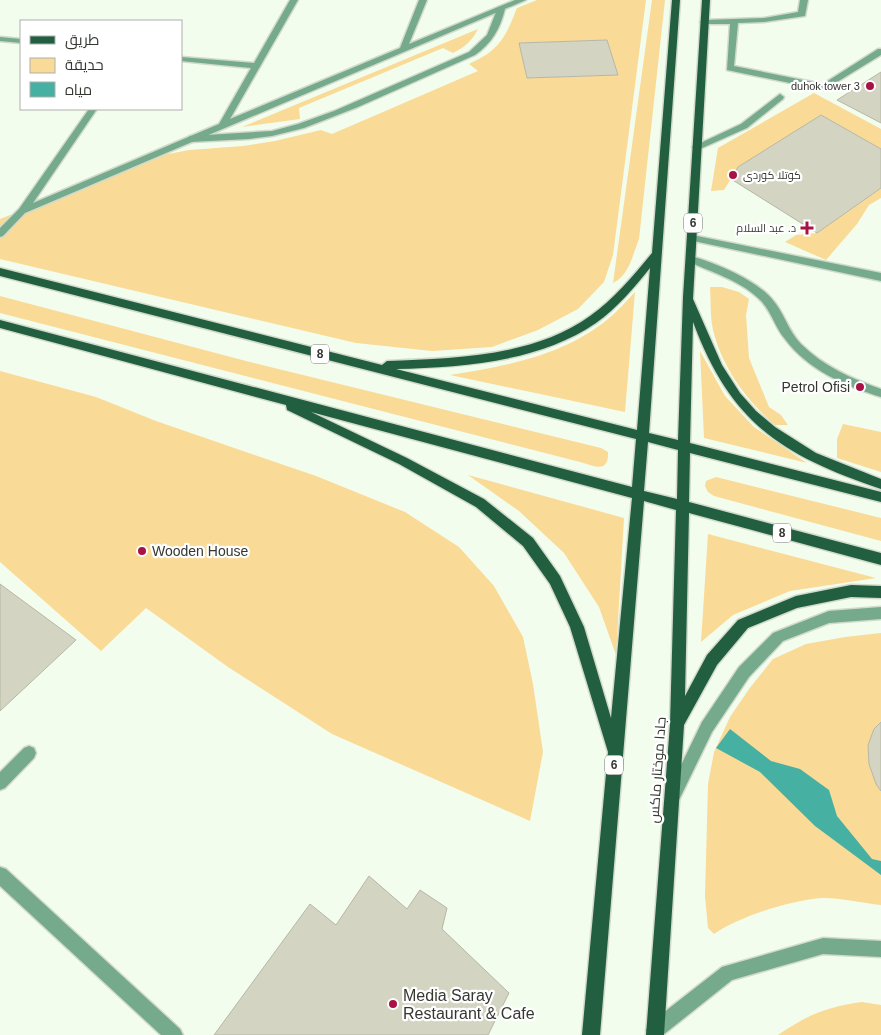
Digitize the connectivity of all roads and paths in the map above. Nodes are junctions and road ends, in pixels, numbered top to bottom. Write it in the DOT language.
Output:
graph roads {
  1 [pos="294,0"];
  2 [pos="422,0"];
  3 [pos="522,0"];
  4 [pos="676,0"];
  5 [pos="706,0"];
  6 [pos="804,0"];
  7 [pos="501,9"];
  8 [pos="734,21"];
  9 [pos="704,22"];
  10 [pos="4,39"];
  11 [pos="20,41"];
  12 [pos="403,49"];
  13 [pos="0,51"];
  14 [pos="881,51"];
  15 [pos="182,58"];
  16 [pos="256,66"];
  17 [pos="780,97"];
  18 [pos="93,110"];
  19 [pos="222,126"];
  20 [pos="190,139"];
  21 [pos="697,147"];
  22 [pos="22,211"];
  23 [pos="0,234"];
  24 [pos="692,238"];
  25 [pos="656,254"];
  26 [pos="690,259"];
  27 [pos="0,272"];
  28 [pos="881,278"];
  29 [pos="688,297"];
  30 [pos="0,324"];
  31 [pos="373,366"];
  32 [pos="881,392"];
  33 [pos="262,393"];
  34 [pos="641,435"];
  35 [pos="683,447"];
  36 [pos="881,484"];
  37 [pos="638,494"];
  38 [pos="881,497"];
  39 [pos="683,507"];
  40 [pos="881,559"];
  41 [pos="881,592"];
  42 [pos="881,613"];
  43 [pos="677,724"];
  44 [pos="29,753"];
  45 [pos="615,753"];
  46 [pos="0,783"];
  47 [pos="671,801"];
  48 [pos="0,875"];
  49 [pos="881,949"];
  50 [pos="655,1032"];
  51 [pos="174,1035"];
  52 [pos="591,1035"];
  1 -- 16 [label="street"];
  2 -- 12 [label="street"];
  3 -- 7 [label="street"];
  4 -- 25 [label="main road, 6"];
  5 -- 9 [label="main road, 6"];
  6 -- 8 [label="street"];
  7 -- 12 [label="street"];
  7 -- 20 [label="street"];
  8 -- 9 [label="street"];
  8 -- 14 [label="street"];
  9 -- 21 [label="main road, 6"];
  10 -- 11 [label="street"];
  10 -- 13 [label="street"];
  12 -- 19 [label="street"];
  15 -- 16 [label="street"];
  16 -- 19 [label="street"];
  17 -- 21 [label="street"];
  18 -- 22 [label="street"];
  19 -- 20 [label="street"];
  20 -- 22 [label="street"];
  21 -- 24 [label="main road, 6"];
  22 -- 23 [label="street"];
  24 -- 26 [label="main road, 6"];
  24 -- 28 [label="street"];
  25 -- 31 [label="main road"];
  25 -- 34 [label="main road, 6"];
  26 -- 29 [label="main road, 6"];
  26 -- 32 [label="street"];
  27 -- 31 [label="main road, 8"];
  29 -- 35 [label="main road, 6"];
  29 -- 36 [label="main road"];
  30 -- 33 [label="main road, 8"];
  31 -- 34 [label="main road, 8"];
  33 -- 37 [label="main road, 8"];
  33 -- 45 [label="main road"];
  34 -- 35 [label="main road, 8"];
  34 -- 37 [label="main road, 6"];
  35 -- 38 [label="main road, 8"];
  35 -- 39 [label="main road, 6"];
  37 -- 39 [label="main road, 8"];
  37 -- 45 [label="main road, 6"];
  39 -- 40 [label="main road, 8"];
  39 -- 43 [label="main road, جادا موختار ماكس / 6"];
  41 -- 43 [label="main road"];
  42 -- 47 [label="street"];
  43 -- 47 [label="main road, جادا موختار ماكس / 6"];
  44 -- 46 [label="street"];
  45 -- 52 [label="main road, 6"];
  47 -- 50 [label="main road, جادا موختار ماكس / 6"];
  48 -- 51 [label="street"];
  49 -- 50 [label="street"];
}
